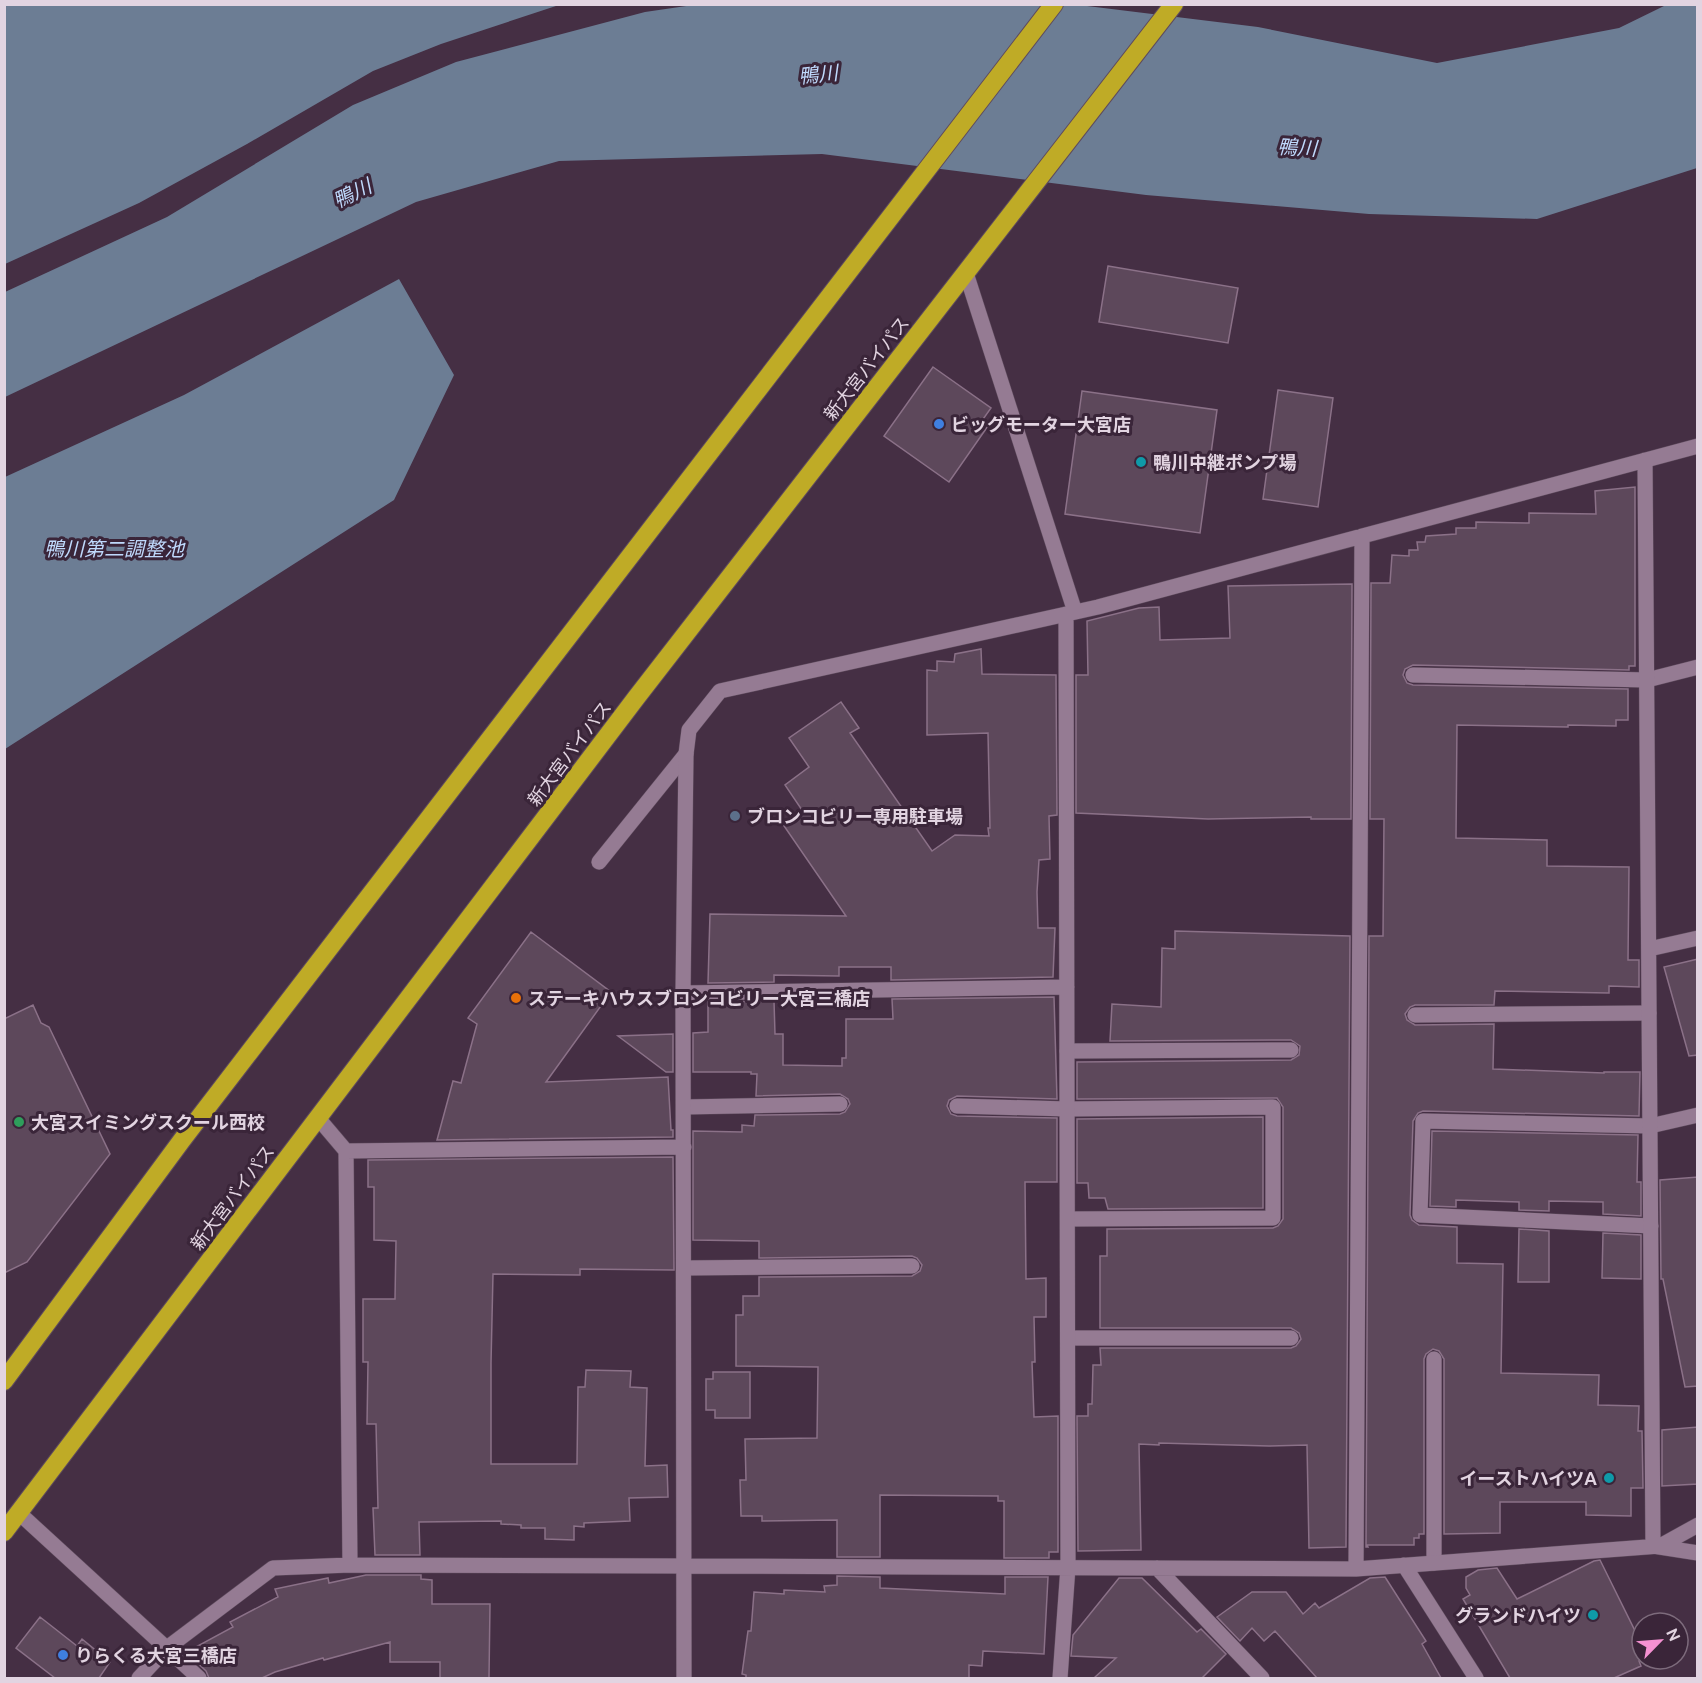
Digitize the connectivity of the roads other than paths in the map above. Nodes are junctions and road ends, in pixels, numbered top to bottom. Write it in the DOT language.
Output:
graph roads {
  1 [pos="1054,4"];
  2 [pos="1174,4"];
  3 [pos="966,273"];
  4 [pos="1698,446"];
  5 [pos="1645,460"];
  6 [pos="1362,536"];
  7 [pos="1070,613"];
  8 [pos="1698,667"];
  9 [pos="1413,675"];
  10 [pos="1647,680"];
  11 [pos="686,754"];
  12 [pos="599,862"];
  13 [pos="1698,938"];
  14 [pos="1649,949"];
  15 [pos="1067,987"];
  16 [pos="683,993"];
  17 [pos="1650,1013"];
  18 [pos="1415,1015"];
  19 [pos="1291,1050"];
  20 [pos="1067,1051"];
  21 [pos="840,1104"];
  22 [pos="957,1106"];
  23 [pos="684,1107"];
  24 [pos="1067,1109"];
  25 [pos="1698,1116"];
  26 [pos="318,1118"];
  27 [pos="1650,1126"];
  28 [pos="684,1147"];
  29 [pos="346,1151"];
  30 [pos="1068,1219"];
  31 [pos="1651,1226"];
  32 [pos="912,1266"];
  33 [pos="684,1268"];
  34 [pos="1068,1338"];
  35 [pos="1291,1338"];
  36 [pos="1434,1359"];
  37 [pos="4,1381"];
  38 [pos="19,1513"];
  39 [pos="1698,1525"];
  40 [pos="4,1532"];
  41 [pos="1653,1546"];
  42 [pos="1698,1553"];
  43 [pos="1434,1563"];
  44 [pos="1404,1565"];
  45 [pos="350,1566"];
  46 [pos="685,1566"];
  47 [pos="1068,1567"];
  48 [pos="1156,1568"];
  49 [pos="1356,1569"];
  50 [pos="167,1648"];
  51 [pos="140,1678"];
  52 [pos="199,1678"];
  53 [pos="684,1678"];
  54 [pos="1060,1678"];
  55 [pos="1262,1678"];
  56 [pos="1476,1678"];
  1 -- 37 [label="highway"];
  2 -- 3 [label="highway, 新大宮バイパス"];
  3 -- 7 [label="street"];
  3 -- 26 [label="highway, 新大宮バイパス"];
  4 -- 5 [label="street"];
  5 -- 6 [label="street"];
  5 -- 10 [label="street"];
  6 -- 7 [label="street"];
  6 -- 49 [label="street"];
  7 -- 11 [label="street"];
  7 -- 15 [label="street"];
  8 -- 10 [label="street"];
  9 -- 10 [label="street"];
  10 -- 14 [label="street"];
  11 -- 12 [label="street"];
  11 -- 16 [label="street"];
  13 -- 14 [label="street"];
  14 -- 17 [label="street"];
  15 -- 16 [label="street"];
  15 -- 20 [label="street"];
  16 -- 23 [label="street"];
  17 -- 18 [label="street"];
  17 -- 27 [label="street"];
  19 -- 20 [label="street"];
  20 -- 24 [label="street"];
  21 -- 23 [label="street"];
  22 -- 24 [label="street"];
  23 -- 28 [label="street"];
  24 -- 30 [label="street"];
  24 -- 30 [label="street"];
  25 -- 27 [label="street"];
  26 -- 29 [label="street"];
  26 -- 38 [label="highway, 新大宮バイパス"];
  27 -- 31 [label="street"];
  27 -- 31 [label="street"];
  28 -- 29 [label="street"];
  28 -- 33 [label="street"];
  29 -- 45 [label="street"];
  30 -- 34 [label="street"];
  31 -- 41 [label="street"];
  32 -- 33 [label="street"];
  33 -- 46 [label="street"];
  34 -- 35 [label="street"];
  34 -- 47 [label="street"];
  36 -- 43 [label="street"];
  38 -- 40 [label="highway, 新大宮バイパス"];
  38 -- 50 [label="street"];
  39 -- 41 [label="street"];
  41 -- 42 [label="street"];
  41 -- 43 [label="street"];
  43 -- 44 [label="street"];
  44 -- 49 [label="street"];
  44 -- 56 [label="street"];
  45 -- 46 [label="street"];
  45 -- 50 [label="street"];
  46 -- 47 [label="street"];
  46 -- 53 [label="street"];
  47 -- 48 [label="street"];
  47 -- 54 [label="street"];
  48 -- 49 [label="street"];
  48 -- 55 [label="street"];
  50 -- 51 [label="street"];
  50 -- 52 [label="street"];
}
